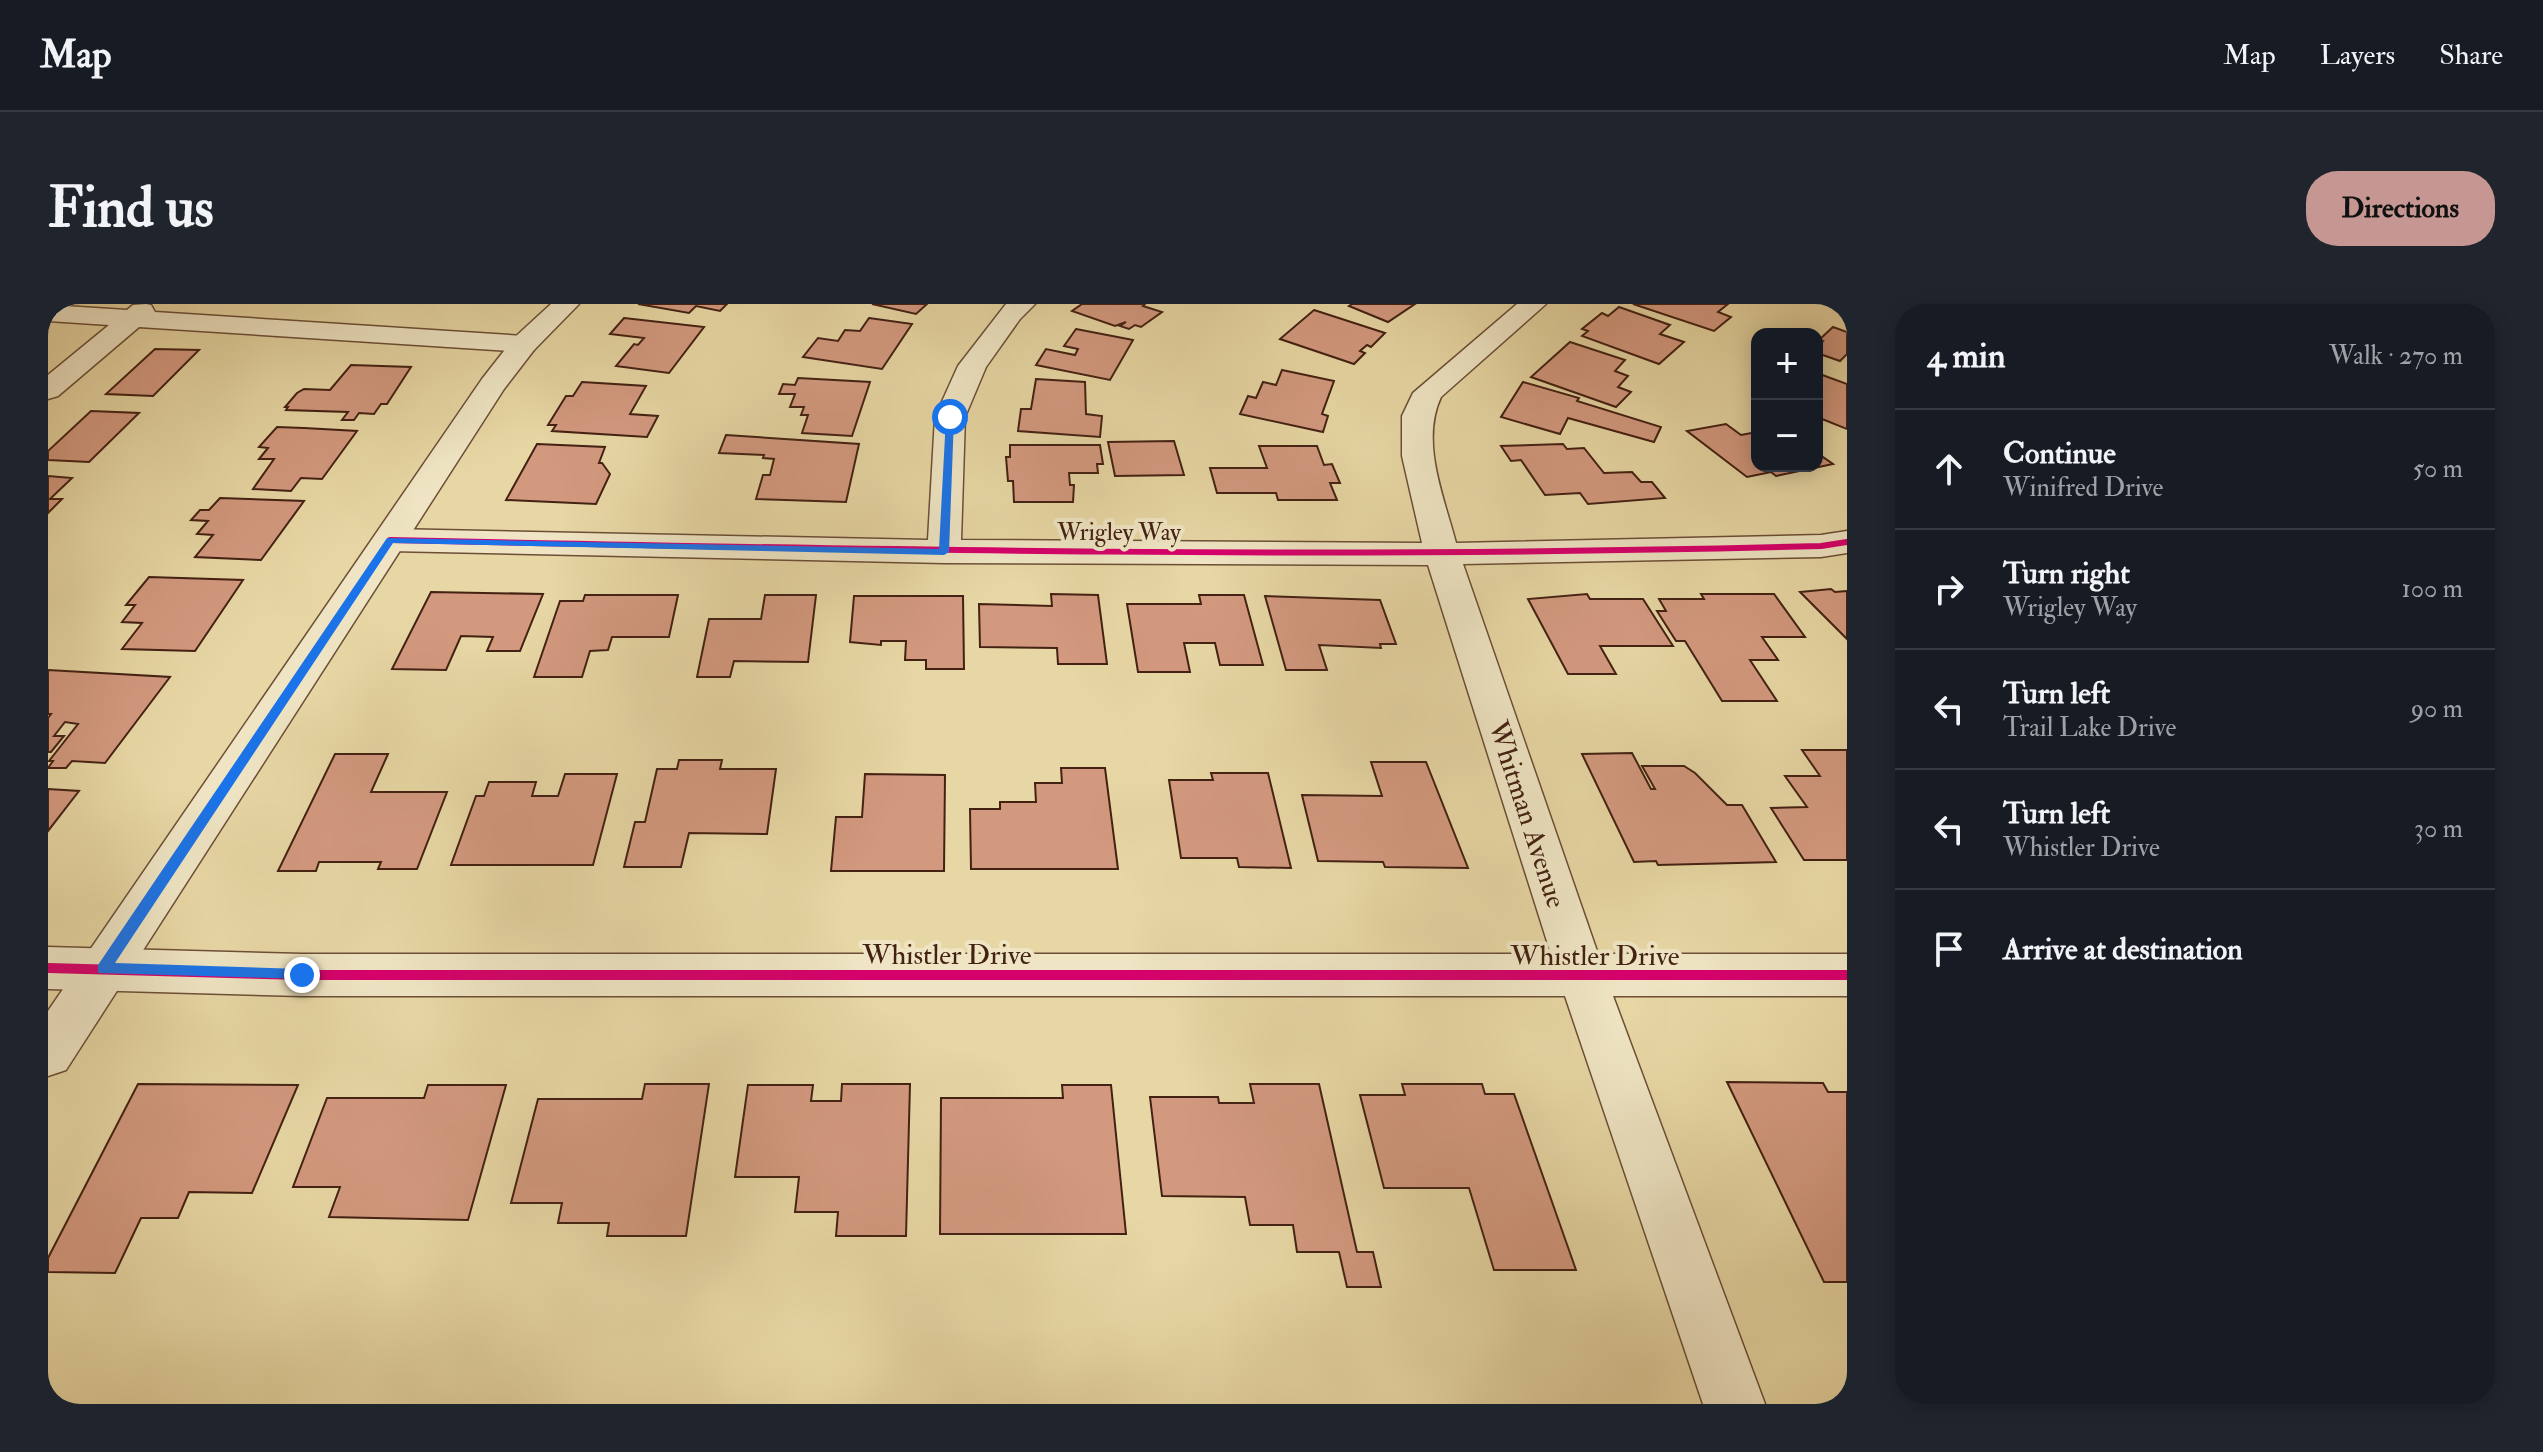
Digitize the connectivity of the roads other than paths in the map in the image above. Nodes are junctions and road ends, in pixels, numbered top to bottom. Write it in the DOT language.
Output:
graph roads {
  1 [pos="566,304"];
  2 [pos="1022,304"];
  3 [pos="1533,304"];
  4 [pos="140,312"];
  5 [pos="48,313"];
  6 [pos="524,344"];
  7 [pos="48,390"];
  8 [pos="390,540"];
  9 [pos="1847,542"];
  10 [pos="944,552"];
  11 [pos="1442,554"];
  12 [pos="48,968"];
  13 [pos="103,969"];
  14 [pos="1847,975"];
  15 [pos="1582,977"];
  16 [pos="48,1053"];
  17 [pos="1734,1404"];
  1 -- 6 [label="street"];
  2 -- 10 [label="street"];
  3 -- 11 [label="street, Whitman Avenue"];
  4 -- 5 [label="street"];
  4 -- 6 [label="street"];
  4 -- 7 [label="street"];
  6 -- 8 [label="street"];
  8 -- 10 [label="street, Wrigley Way"];
  8 -- 13 [label="street"];
  9 -- 11 [label="street, Wrigley Way"];
  10 -- 11 [label="street, Wrigley Way"];
  11 -- 15 [label="street, Whitman Avenue"];
  12 -- 13 [label="street, Whistler Drive"];
  13 -- 15 [label="street, Whistler Drive"];
  13 -- 16 [label="street"];
  14 -- 15 [label="street, Whistler Drive"];
  15 -- 17 [label="street, Whitman Avenue"];
}
